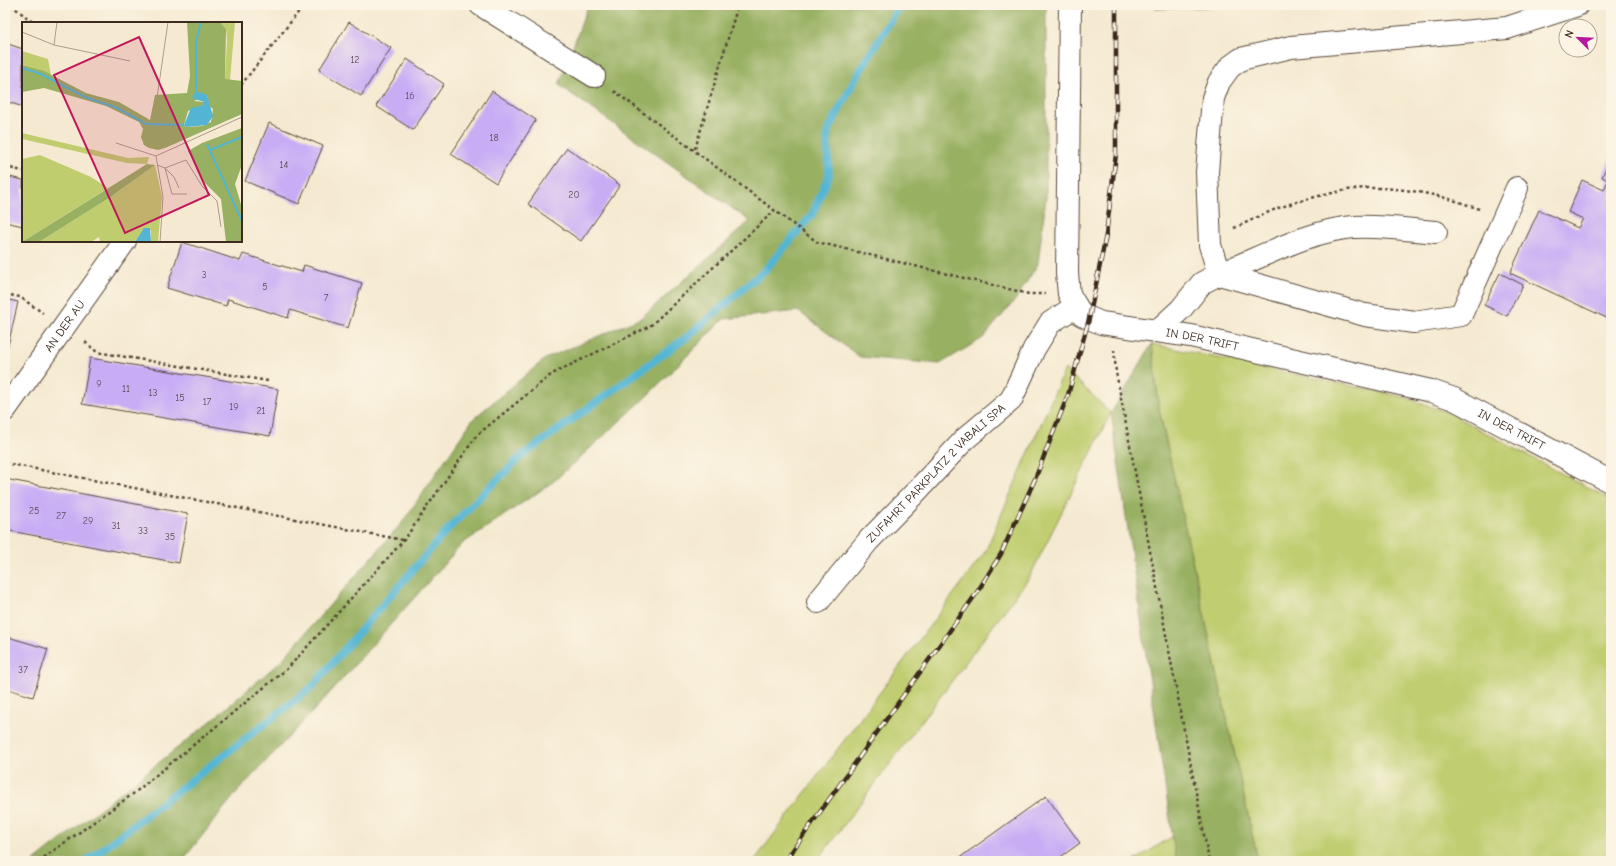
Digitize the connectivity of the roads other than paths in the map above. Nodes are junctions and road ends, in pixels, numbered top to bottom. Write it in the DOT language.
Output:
graph roads {
  1 [pos="482,5"];
  2 [pos="1070,5"];
  3 [pos="1577,5"];
  4 [pos="594,76"];
  5 [pos="1517,188"];
  6 [pos="1436,232"];
  7 [pos="124,242"];
  8 [pos="1219,274"];
  9 [pos="1073,300"];
  10 [pos="1157,331"];
  11 [pos="5,410"];
  12 [pos="1611,482"];
  13 [pos="818,602"];
  1 -- 4 [label="street"];
  2 -- 9 [label="street"];
  3 -- 8 [label="street"];
  5 -- 8 [label="street"];
  6 -- 8 [label="street"];
  7 -- 11 [label="street, AN DER AU"];
  8 -- 10 [label="street"];
  9 -- 10 [label="street, IN DER TRIFT"];
  9 -- 13 [label="street, ZUFAHRT PARKPLATZ 2 VABALI SPA"];
  10 -- 12 [label="street, IN DER TRIFT"];
}
